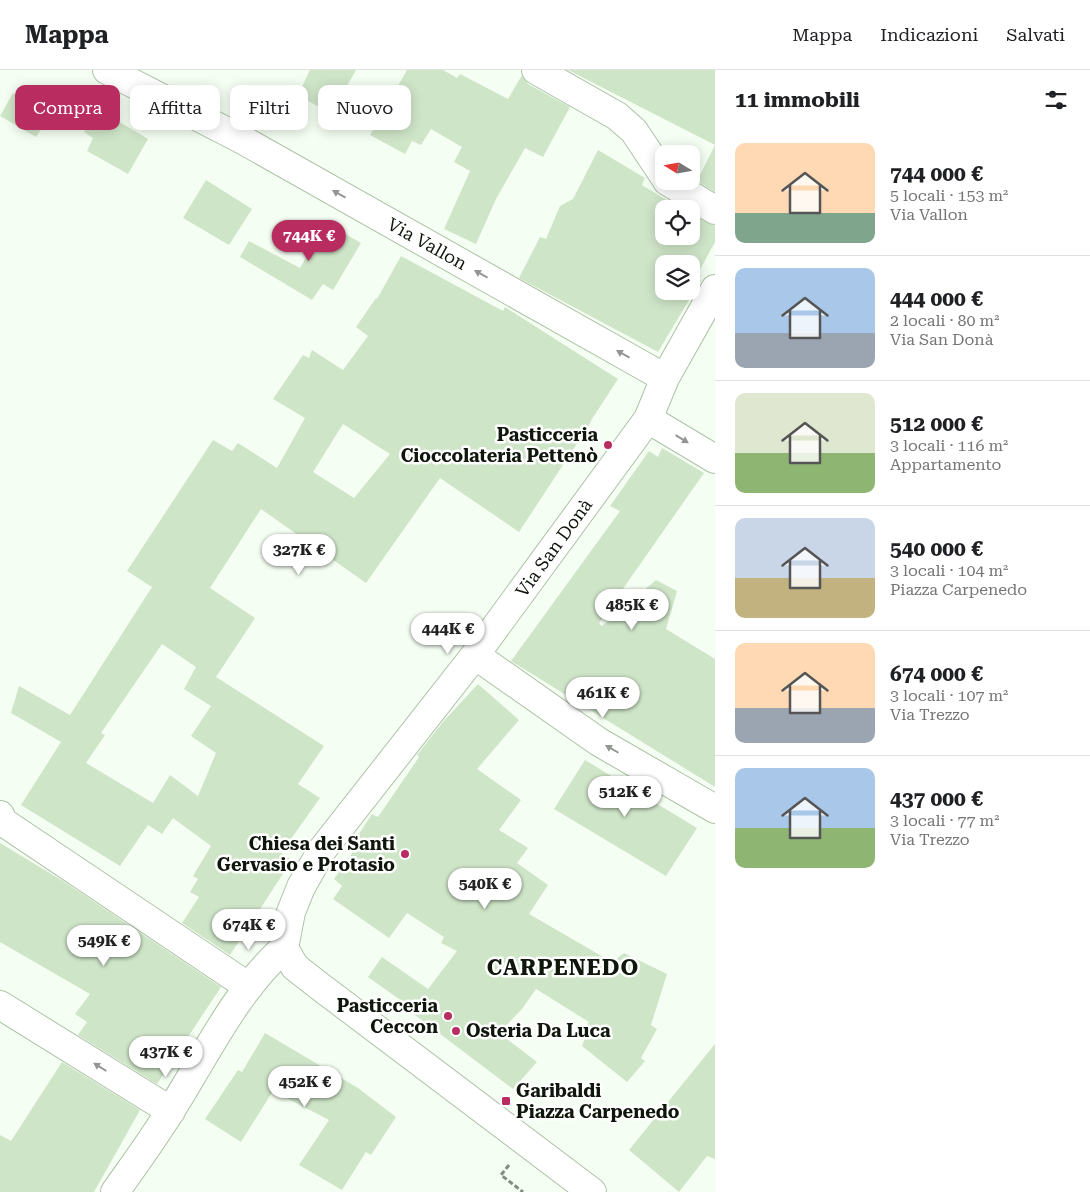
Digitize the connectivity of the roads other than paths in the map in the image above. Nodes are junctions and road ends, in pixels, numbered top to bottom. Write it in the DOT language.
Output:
graph roads {
  1 [pos="107,70"];
  2 [pos="536,70"];
  3 [pos="655,162"];
  4 [pos="682,190"];
  5 [pos="715,210"];
  6 [pos="715,289"];
  7 [pos="665,378"];
  8 [pos="648,419"];
  9 [pos="715,459"];
  10 [pos="475,655"];
  11 [pos="715,809"];
  12 [pos="0,815"];
  13 [pos="284,948"];
  14 [pos="249,987"];
  15 [pos="0,1005"];
  16 [pos="171,1111"];
  17 [pos="115,1192"];
  18 [pos="592,1192"];
  7 -- 1 [label="street, Via Vallon, one-way"];
  2 -- 3 [label="street"];
  4 -- 5 [label="street"];
  6 -- 7 [label="street, Via San Donà"];
  7 -- 8 [label="street, Via San Donà"];
  8 -- 9 [label="street, one-way"];
  8 -- 10 [label="street, Via San Donà"];
  11 -- 10 [label="street, one-way"];
  10 -- 13 [label="street, Via San Donà"];
  12 -- 14 [label="street"];
  13 -- 14 [label="street"];
  13 -- 18 [label="street"];
  14 -- 16 [label="street"];
  16 -- 15 [label="street, one-way"];
  16 -- 17 [label="street"];
}
